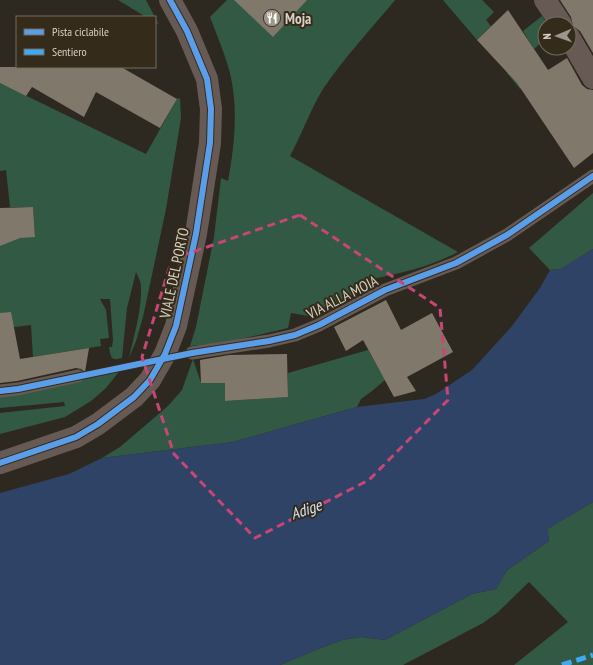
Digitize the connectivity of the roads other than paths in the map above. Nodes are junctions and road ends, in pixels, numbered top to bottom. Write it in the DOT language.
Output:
graph roads {
  1 [pos="170,0"];
  2 [pos="545,0"];
  3 [pos="556,16"];
  4 [pos="577,51"];
  5 [pos="593,78"];
  6 [pos="593,176"];
  7 [pos="192,353"];
  8 [pos="78,376"];
  9 [pos="0,391"];
  10 [pos="0,463"];
  1 -- 10 [label="street, VIALE DEL PORTO"];
  2 -- 3 [label="street"];
  4 -- 5 [label="street"];
  6 -- 7 [label="lane, VIA ALLA MOIA"];
  8 -- 9 [label="lane"];
}
